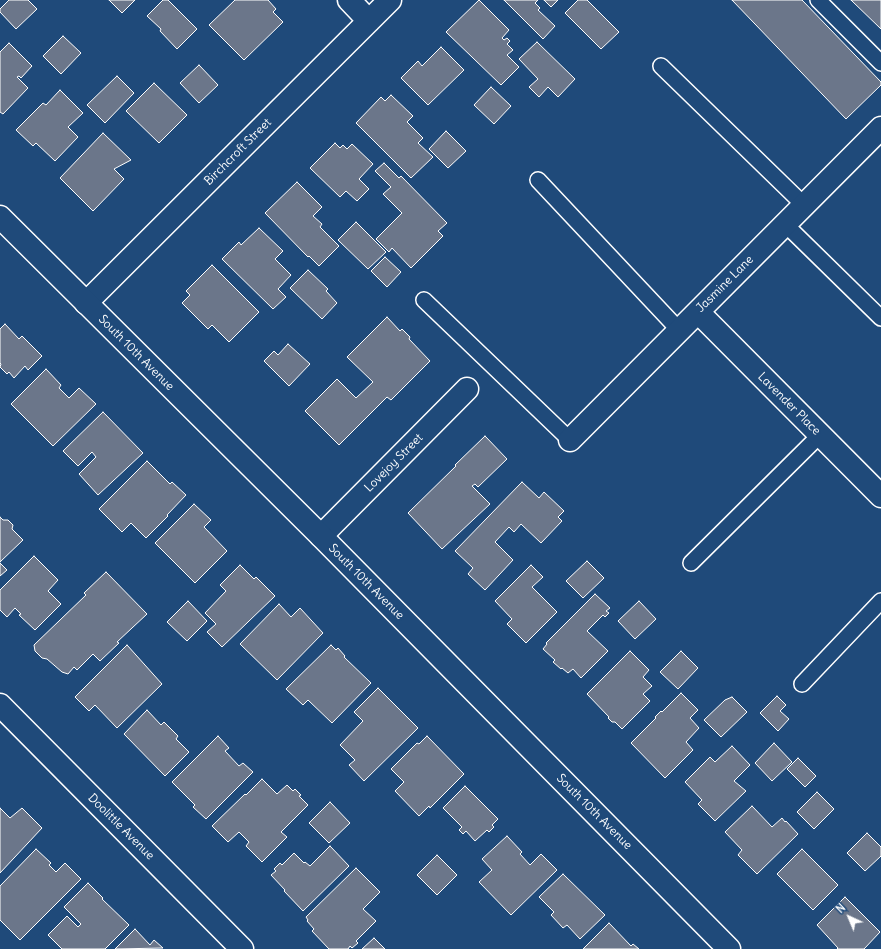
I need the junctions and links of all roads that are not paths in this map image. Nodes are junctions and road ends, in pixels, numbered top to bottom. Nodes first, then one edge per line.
1 (349, 0) edge
2 (390, 0) edge
3 (818, 0) edge
4 (369, 21) junction
5 (881, 63) edge
6 (661, 66) dead end
7 (881, 128) edge
8 (538, 180) dead end
9 (804, 205) junction
10 (0, 217) edge
11 (785, 224) junction
12 (424, 300) dead end
13 (86, 303) junction
14 (698, 312) junction
15 (881, 318) edge
16 (679, 330) junction
17 (467, 389) dead end
18 (820, 435) junction
19 (570, 440) joint
20 (881, 496) edge
21 (321, 536) junction
22 (691, 563) dead end
23 (881, 601) edge
24 (802, 684) dead end
25 (0, 705) edge
26 (242, 949) edge
27 (729, 949) edge

1 - 4 street
2 - 4 street, Birchcroft Street
3 - 5 lane
4 - 13 street, Birchcroft Street
6 - 9 lane
7 - 9 street, Jasmine Lane
8 - 16 lane
9 - 11 street, Jasmine Lane
10 - 13 street, South 10th Avenue
11 - 14 street, Jasmine Lane
11 - 15 lane
12 - 19 lane
13 - 21 street, South 10th Avenue
14 - 16 street, Jasmine Lane
14 - 18 street, Lavender Place
16 - 19 street, Jasmine Lane
17 - 21 street, Lovejoy Street
18 - 20 street, Lavender Place
18 - 22 lane
21 - 27 street, South 10th Avenue
23 - 24 lane
25 - 26 street, Doolittle Avenue

